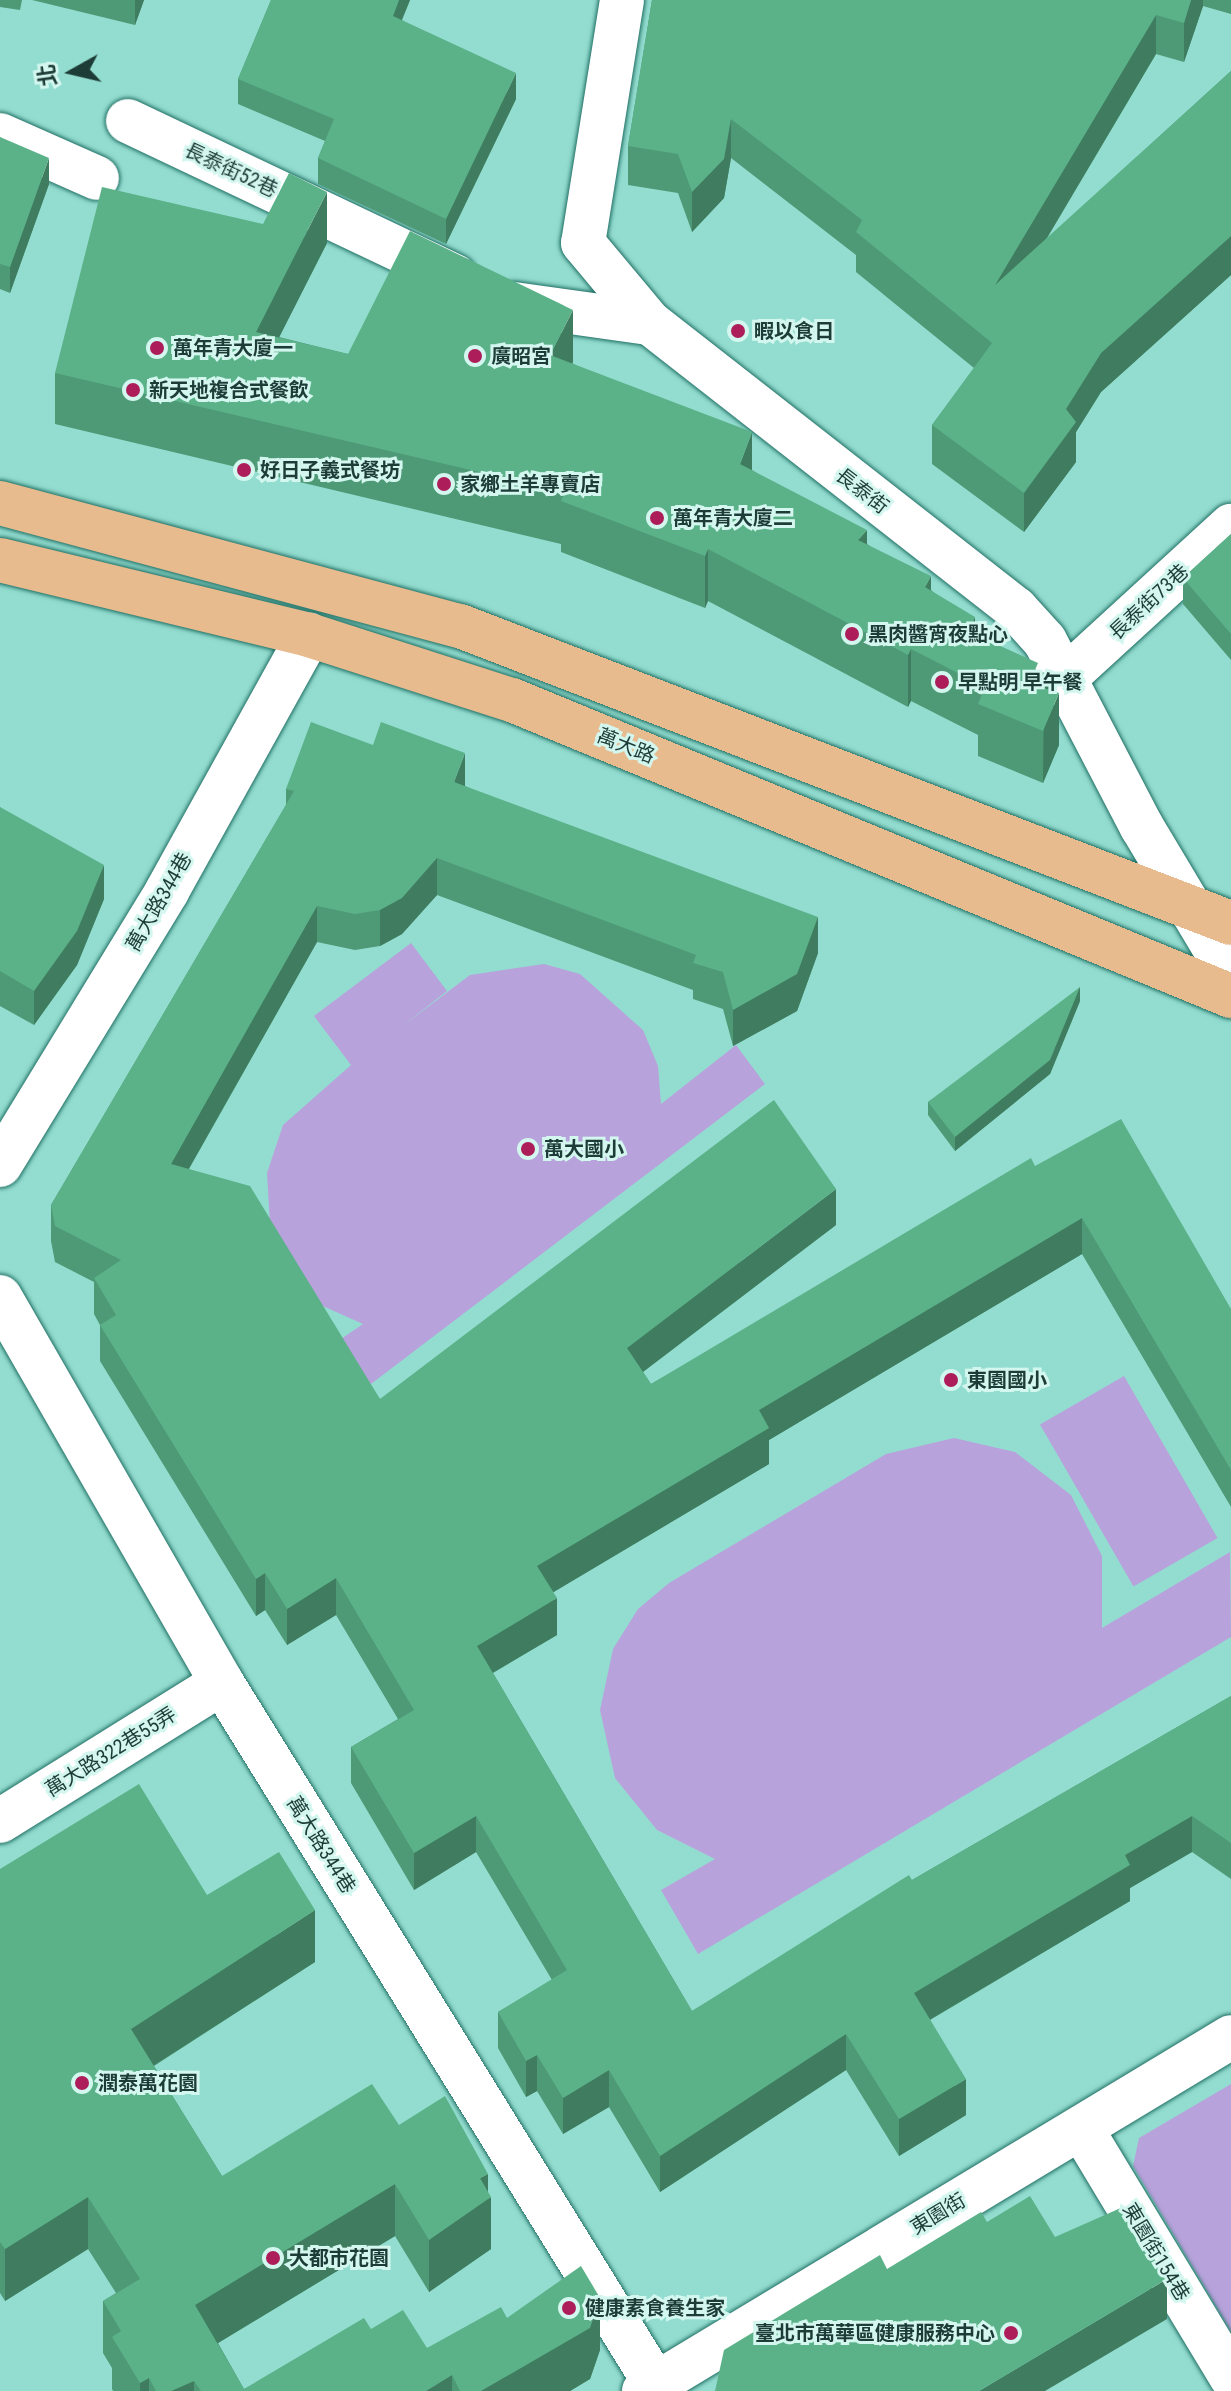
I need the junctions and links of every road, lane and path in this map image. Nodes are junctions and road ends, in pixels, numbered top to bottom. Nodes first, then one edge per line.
1 (622, 0) edge
2 (128, 121) dead end
3 (0, 135) edge
4 (97, 178) dead end
5 (650, 323) junction
6 (0, 503) edge
7 (1231, 526) edge
8 (0, 560) edge
9 (309, 635) junction
10 (1066, 677) junction
11 (1189, 907) junction
12 (1231, 923) edge
13 (1231, 976) edge
14 (1231, 996) edge
15 (0, 1165) edge
16 (0, 1297) edge
17 (222, 1683) junction
18 (0, 1821) edge
19 (1231, 2037) edge
20 (1081, 2128) junction
21 (1231, 2377) edge
22 (653, 2389) edge

1 - 5 street, 長泰街
2 - 5 street, 長泰街52巷
3 - 4 street
5 - 10 street, 長泰街
6 - 11 main road
7 - 10 street, 長泰街73巷
8 - 9 main road, 萬大路
9 - 14 main road, 萬大路
9 - 15 street, 萬大路344巷
10 - 11 street, 長泰街
11 - 12 main road
11 - 13 street, 長泰街
16 - 17 street, 萬大路344巷
17 - 18 street, 萬大路322巷55弄
17 - 22 street, 萬大路344巷
19 - 20 street, 東園街
20 - 21 street, 東園街154巷
20 - 22 street, 東園街

